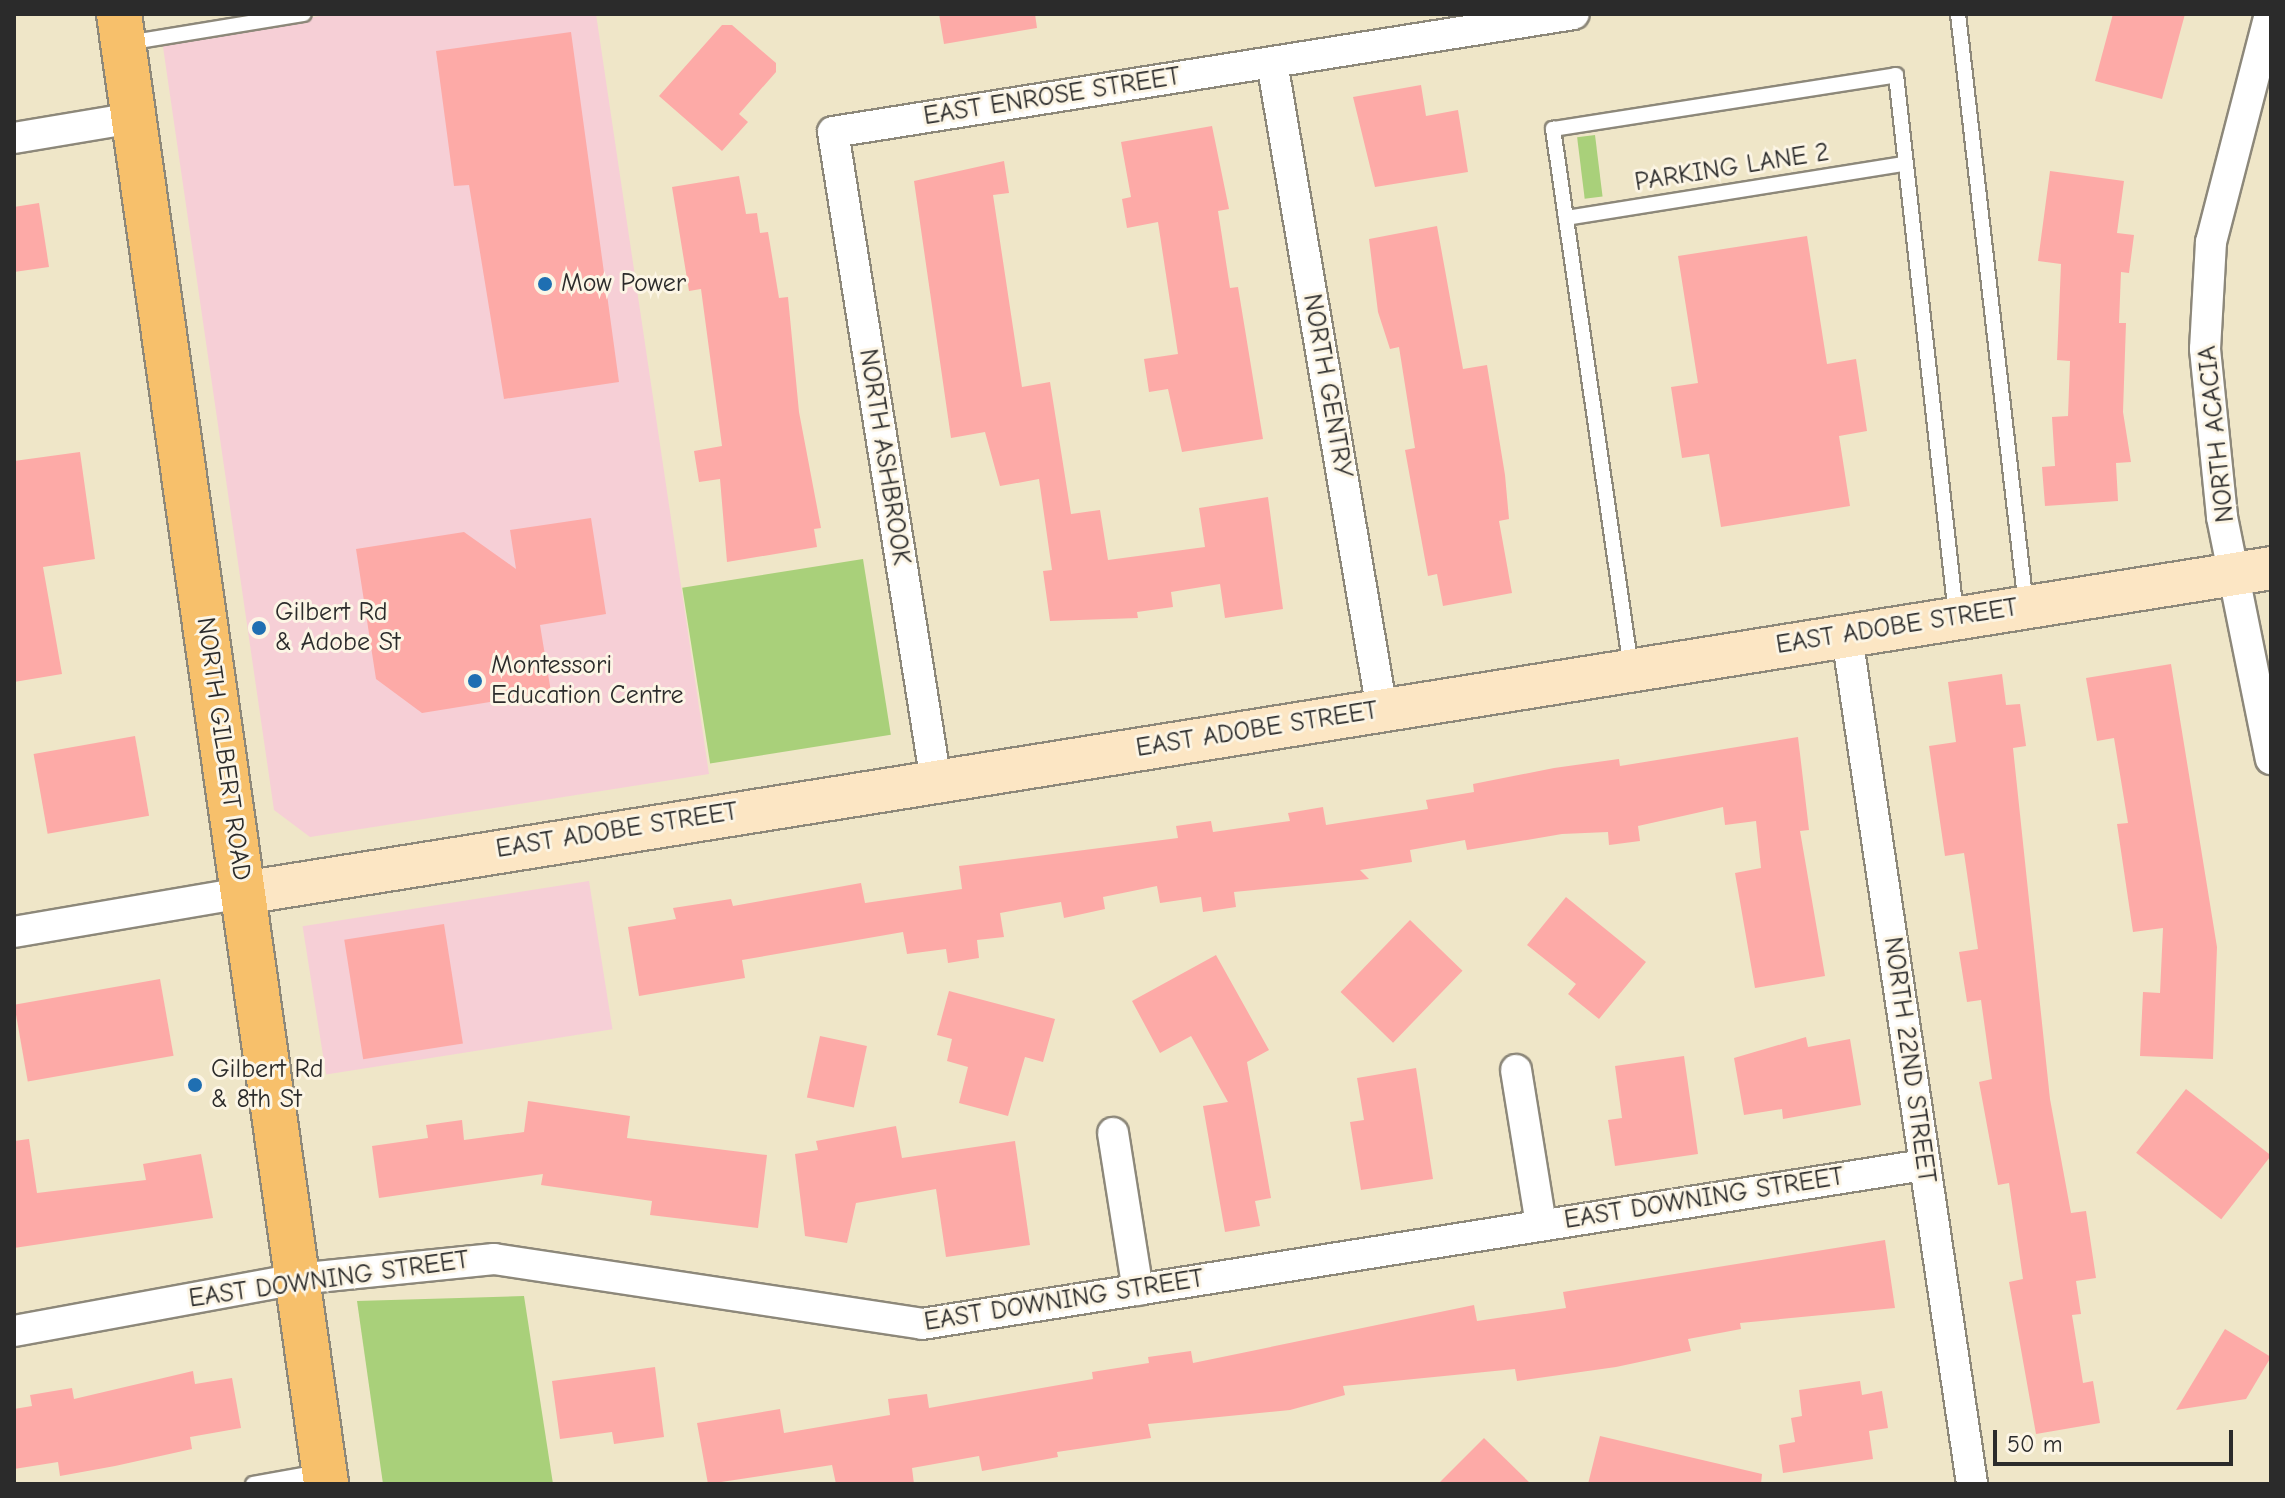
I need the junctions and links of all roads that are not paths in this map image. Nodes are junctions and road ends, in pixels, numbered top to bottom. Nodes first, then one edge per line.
1 (304, 14) edge
2 (1574, 14) edge
3 (1958, 14) edge
4 (2270, 14) edge
5 (121, 29) edge
6 (1272, 62) junction
7 (133, 118) junction
8 (833, 132) joint
9 (14, 138) edge
10 (1905, 164) junction
11 (1566, 218) junction
12 (2254, 570) edge
13 (2026, 607) junction
14 (1956, 619) junction
15 (1847, 636) junction
16 (1631, 669) junction
17 (1382, 710) junction
18 (2271, 759) edge
19 (936, 782) junction
20 (243, 893) junction
21 (14, 932) edge
22 (1516, 1070) dead end
23 (1113, 1133) dead end
24 (1924, 1165) junction
25 (1541, 1225) junction
26 (297, 1279) junction
27 (1138, 1290) junction
28 (14, 1331) edge
29 (325, 1478) edge
30 (253, 1484) edge
31 (1972, 1484) edge

1 - 5 lane
2 - 6 street, EAST ENROSE STREET
3 - 13 lane
4 - 12 street, NORTH ACACIA
5 - 7 main road, NORTH GILBERT ROAD
6 - 8 street, EAST ENROSE STREET
6 - 17 street, NORTH GENTRY
7 - 9 street
7 - 20 main road, NORTH GILBERT ROAD
8 - 19 street, NORTH ASHBROOK
10 - 11 lane, PARKING LANE 2
10 - 11 lane
10 - 14 lane
11 - 16 lane
12 - 13 street, EAST ADOBE STREET
12 - 18 street, NORTH ACACIA
13 - 14 street, EAST ADOBE STREET
14 - 15 street, EAST ADOBE STREET
15 - 16 street, EAST ADOBE STREET
15 - 24 street, NORTH 22ND STREET
16 - 17 street, EAST ADOBE STREET
17 - 19 street, EAST ADOBE STREET
19 - 20 street, EAST ADOBE STREET
20 - 21 street
20 - 26 main road, NORTH GILBERT ROAD
22 - 25 street
23 - 27 street
24 - 25 street, EAST DOWNING STREET
24 - 31 street, NORTH 22ND STREET
25 - 27 street, EAST DOWNING STREET
26 - 27 street, EAST DOWNING STREET
26 - 28 street, EAST DOWNING STREET
26 - 29 main road, NORTH GILBERT ROAD
29 - 30 lane

